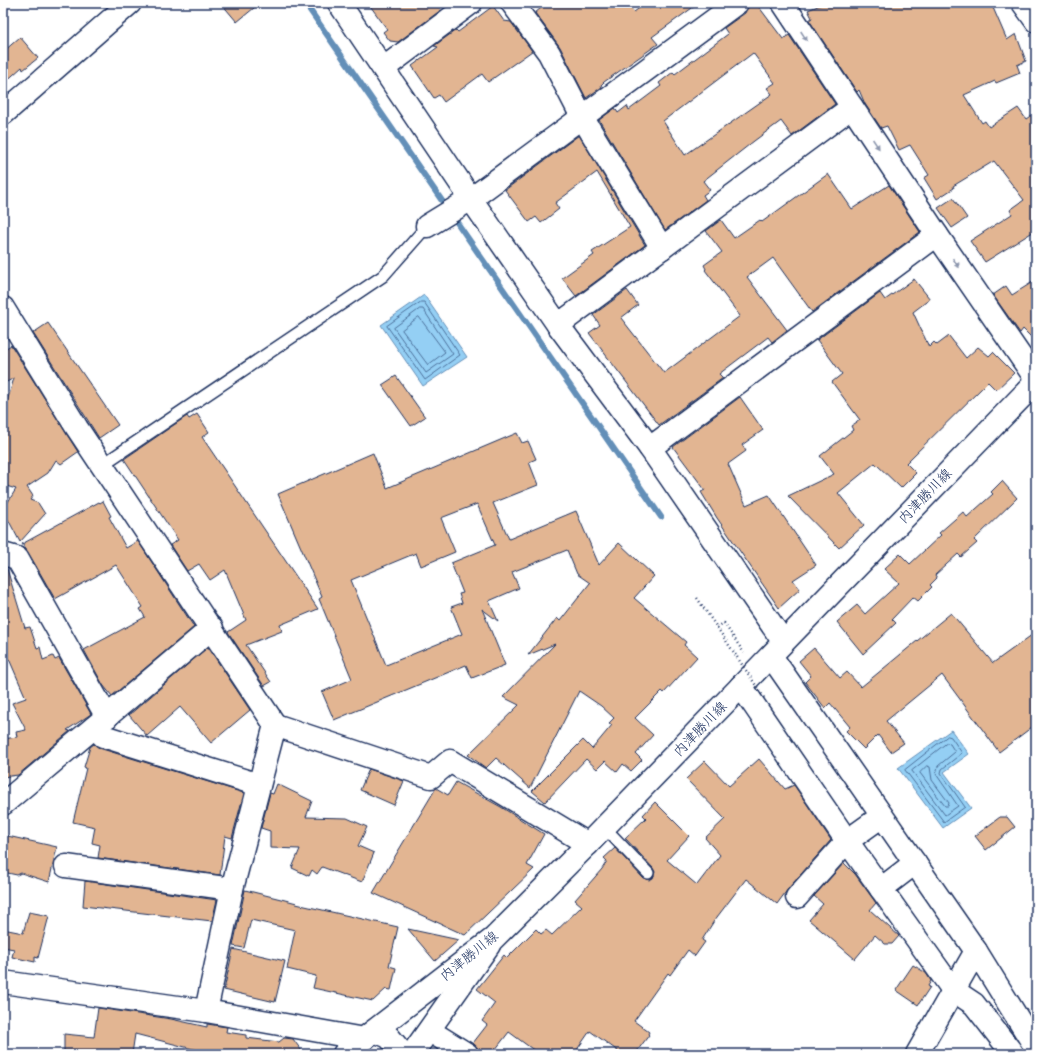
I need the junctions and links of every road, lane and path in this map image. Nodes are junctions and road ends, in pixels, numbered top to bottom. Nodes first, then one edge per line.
1 (130, 3) edge
2 (339, 3) edge
3 (472, 3) edge
4 (512, 3) edge
5 (737, 3) edge
6 (783, 3) edge
7 (1024, 3) edge
8 (1036, 21) edge
9 (384, 68) junction
10 (852, 107) junction
11 (3, 114) edge
12 (582, 118) junction
13 (471, 199) junction
14 (427, 226) joint
15 (937, 235) junction
16 (662, 248) junction
17 (3, 308) edge
18 (558, 325) junction
19 (1036, 379) edge
20 (1036, 382) edge
21 (650, 448) junction
22 (102, 465) junction
23 (3, 554) edge
24 (698, 598) dead end
25 (717, 627) junction
26 (212, 628) junction
27 (777, 649) junction
28 (744, 652) dead end
29 (742, 686) junction
30 (765, 699) dead end
31 (101, 722) junction
32 (275, 725) junction
33 (259, 785) junction
34 (3, 804) edge
35 (882, 816) junction
36 (604, 827) junction
37 (847, 841) junction
38 (588, 844) junction
39 (915, 863) junction
40 (66, 866) dead end
41 (648, 873) dead end
42 (232, 889) junction
43 (881, 889) junction
44 (797, 897) dead end
45 (493, 939) junction
46 (976, 951) junction
47 (3, 982) edge
48 (953, 990) junction
49 (206, 1011) junction
50 (430, 1031) junction
51 (369, 1035) junction
52 (1036, 1048) edge
53 (344, 1054) edge
54 (403, 1054) edge
55 (412, 1054) edge
56 (467, 1054) edge
57 (917, 1054) edge
58 (1013, 1054) edge

1 - 11 street
2 - 9 street
3 - 9 street
4 - 12 street
5 - 12 street
6 -> 10 street
7 - 8 street
9 - 13 street
10 -> 15 street
10 - 16 street
12 - 13 street
12 - 16 street
13 - 14 street
13 - 18 street
14 - 22 lane
15 -> 19 street
15 - 21 street
16 - 18 street
17 - 22 street
18 - 21 street
20 - 27 street, 内津勝川線
21 - 27 street
22 - 26 street
23 - 31 street
24 - 25 path
25 - 28 path
25 - 30 path, bridge
26 - 31 street
26 - 32 street
27 - 29 street, 内津勝川線
27 - 35 street
29 - 36 street, 内津勝川線
29 - 37 street
31 - 33 street
31 - 34 street
32 - 33 street
32 - 38 street
33 - 42 street
35 - 37 street
35 - 39 street
36 - 38 street, 内津勝川線
36 - 41 lane
37 - 43 street
37 - 44 street
38 - 45 street, 内津勝川線
39 - 43 street
39 - 46 street
40 - 42 street
42 - 49 street
43 - 48 street
45 - 50 street
45 - 51 street, 内津勝川線
46 - 48 street
46 - 52 street
47 - 49 street
48 - 57 street
48 - 58 street
49 - 51 street
50 - 55 street
50 - 56 street
51 - 53 street, 内津勝川線
51 - 54 street

